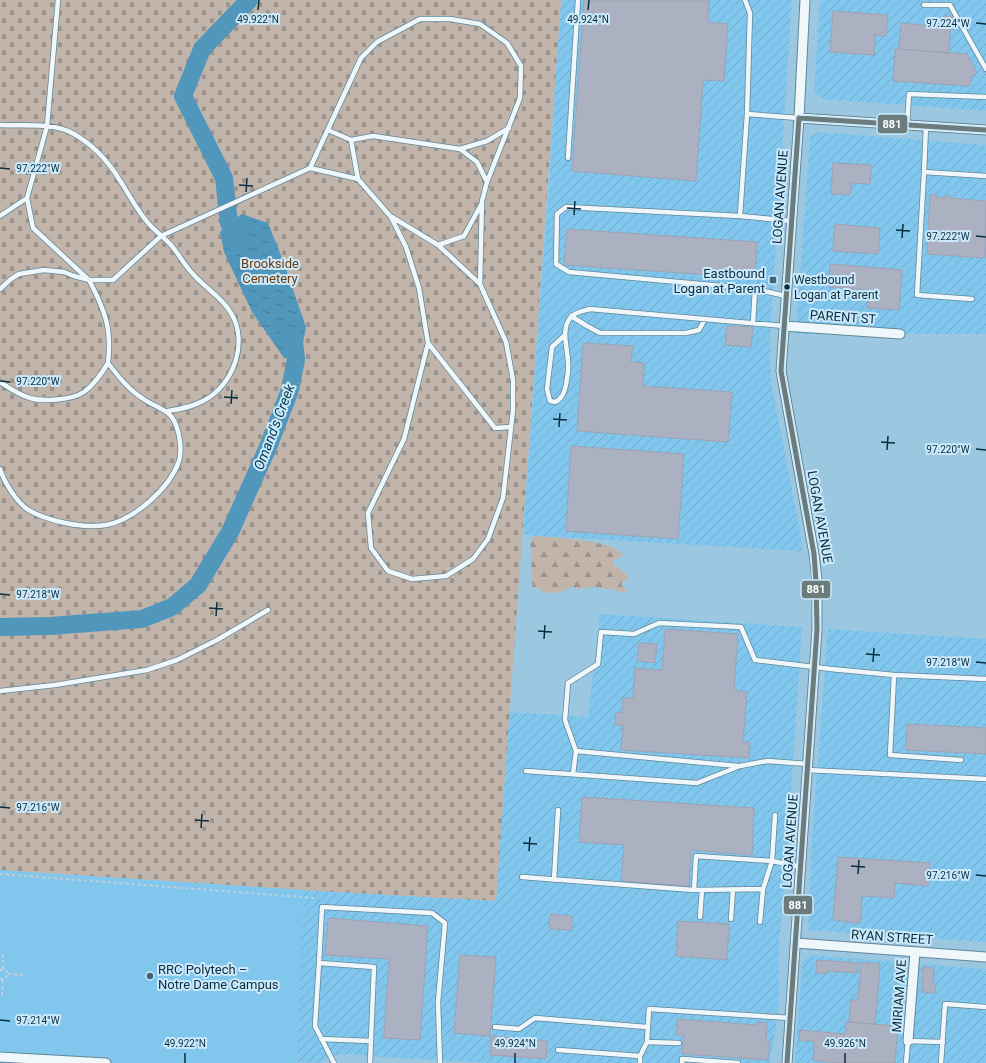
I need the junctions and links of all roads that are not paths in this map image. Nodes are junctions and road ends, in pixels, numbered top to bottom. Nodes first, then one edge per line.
1 (58, 0) edge
2 (578, 0) edge
3 (745, 0) edge
4 (805, 0) edge
5 (924, 5) dead end
6 (986, 68) edge
7 (986, 97) edge
8 (747, 114) junction
9 (799, 118) junction
10 (0, 125) edge
11 (907, 125) junction
12 (48, 126) junction
13 (926, 126) junction
14 (509, 128) junction
15 (328, 130) junction
16 (986, 130) edge
17 (351, 140) junction
18 (460, 149) junction
19 (568, 158) dead end
20 (310, 168) junction
21 (924, 172) junction
22 (986, 176) edge
23 (358, 179) junction
24 (487, 182) junction
25 (27, 198) junction
26 (482, 201) junction
27 (0, 216) edge
28 (740, 216) junction
29 (391, 217) junction
30 (792, 221) junction
31 (161, 236) junction
32 (438, 245) junction
33 (89, 280) junction
34 (480, 284) junction
35 (0, 289) edge
36 (755, 289) junction
37 (786, 296) junction
38 (972, 299) dead end
39 (571, 316) junction
40 (705, 319) junction
41 (753, 323) junction
42 (784, 326) junction
43 (900, 334) dead end
44 (565, 335) junction
45 (428, 343) junction
46 (108, 363) junction
47 (0, 382) edge
48 (168, 411) junction
49 (511, 427) junction
50 (0, 469) edge
51 (268, 610) dead end
52 (814, 666) junction
53 (894, 674) junction
54 (986, 679) edge
55 (0, 691) edge
56 (576, 751) junction
57 (961, 760) dead end
58 (740, 766) junction
59 (808, 767) junction
60 (526, 771) dead end
61 (573, 774) junction
62 (986, 780) edge
63 (558, 810) dead end
64 (775, 815) dead end
65 (772, 861) junction
66 (801, 867) junction
67 (522, 877) dead end
68 (554, 880) junction
69 (733, 889) junction
70 (763, 889) junction
71 (694, 890) junction
72 (702, 890) junction
73 (700, 917) dead end
74 (731, 919) dead end
75 (760, 922) dead end
76 (796, 943) junction
77 (915, 952) junction
78 (986, 957) edge
79 (319, 964) junction
80 (986, 1007) edge
81 (791, 1018) junction
82 (495, 1027) dead end
83 (647, 1027) junction
84 (321, 1039) junction
85 (371, 1041) junction
86 (908, 1041) junction
87 (647, 1042) junction
88 (942, 1042) junction
89 (679, 1044) dead end
90 (558, 1050) dead end
91 (640, 1056) junction
92 (0, 1057) edge
93 (106, 1063) edge
94 (334, 1063) edge
95 (370, 1063) edge
96 (440, 1063) edge
97 (640, 1063) edge
98 (682, 1063) edge
99 (738, 1063) edge
100 (787, 1063) edge
101 (906, 1063) edge
102 (941, 1063) edge

1 - 12 lane
2 - 19 lane
3 - 8 lane
4 - 9 street, LOGAN AVENUE
5 - 6 lane
7 - 11 lane
8 - 9 lane
8 - 28 lane
9 - 11 street
9 - 30 street, LOGAN AVENUE
10 - 12 lane
11 - 13 street
12 - 25 lane
12 - 31 lane
13 - 16 street
13 - 21 lane
14 - 15 lane
14 - 18 lane
14 - 24 lane
15 - 17 lane
15 - 20 lane
17 - 18 lane
17 - 23 lane
18 - 24 lane
20 - 23 lane
20 - 31 lane
21 - 22 lane
21 - 38 lane
23 - 29 lane
24 - 26 lane
25 - 27 lane
25 - 33 lane
26 - 32 lane
26 - 34 lane
28 - 30 lane
28 - 36 lane
29 - 32 lane
29 - 45 lane
30 - 37 street, LOGAN AVENUE
31 - 33 lane
31 - 48 lane
32 - 34 lane
33 - 35 lane
33 - 46 lane
34 - 49 lane
36 - 37 lane
36 - 41 lane
37 - 42 street, LOGAN AVENUE
39 - 40 lane
39 - 40 lane
39 - 44 lane
40 - 41 lane
41 - 42 lane
42 - 43 street, PARENT ST
42 - 52 street, LOGAN AVENUE
44 - 44 lane
45 - 49 lane
45 - 49 lane
46 - 47 lane
46 - 48 lane
48 - 50 lane
51 - 55 lane
52 - 53 lane
52 - 56 lane
52 - 59 street, LOGAN AVENUE
53 - 54 lane
53 - 57 lane
56 - 58 lane
56 - 61 lane
58 - 59 lane
58 - 61 lane
59 - 62 lane
59 - 66 street, LOGAN AVENUE
60 - 61 lane
63 - 68 lane
64 - 65 lane
65 - 66 lane
65 - 70 lane
65 - 71 lane
66 - 76 street, LOGAN AVENUE
67 - 68 lane
68 - 71 lane
69 - 70 lane
69 - 72 lane
69 - 74 lane
70 - 75 lane
71 - 72 lane
72 - 73 lane
76 - 77 street, RYAN STREET
76 - 81 street, LOGAN AVENUE
77 - 78 street, RYAN STREET
77 - 86 street, MIRIAM AVE
79 - 84 lane
79 - 85 lane
79 - 96 lane
80 - 88 lane
81 - 83 lane
81 - 100 street, LOGAN AVENUE
82 - 83 lane
83 - 87 lane
84 - 85 lane
84 - 94 lane
85 - 95 lane
86 - 88 lane
86 - 101 lane
87 - 89 lane
87 - 91 lane
88 - 102 lane
90 - 91 lane
91 - 97 lane
92 - 93 street
98 - 99 lane

